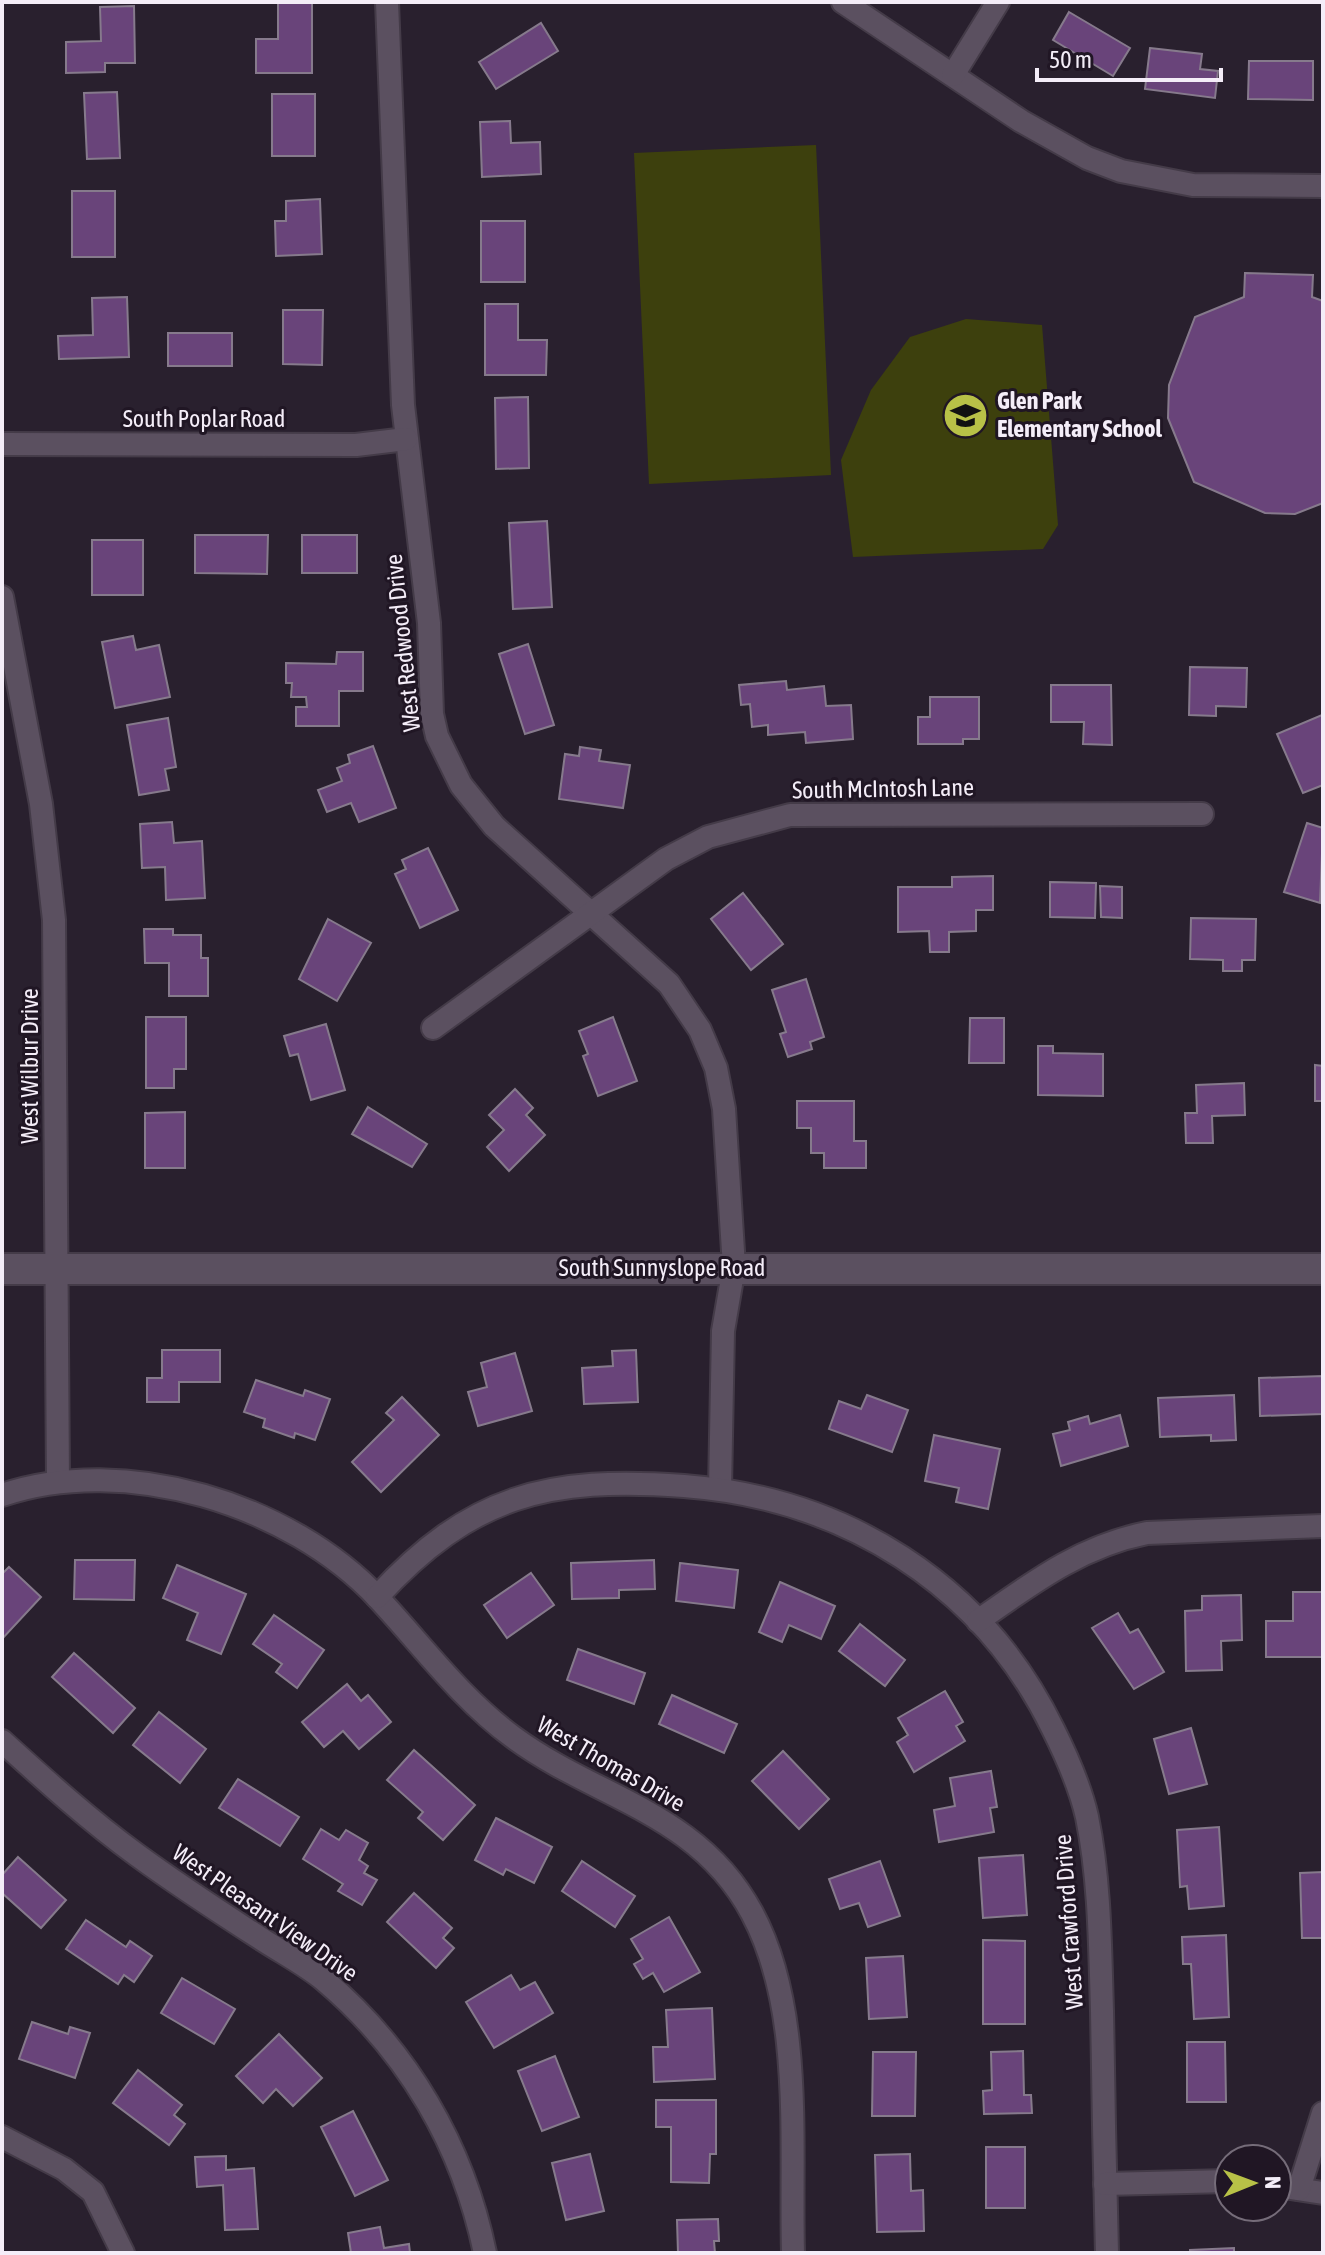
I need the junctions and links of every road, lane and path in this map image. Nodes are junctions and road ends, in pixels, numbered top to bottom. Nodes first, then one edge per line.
1 (387, 2) edge
2 (843, 2) edge
3 (998, 2) edge
4 (953, 75) junction
5 (1323, 186) edge
6 (406, 439) junction
7 (2, 444) edge
8 (2, 597) edge
9 (1202, 814) dead end
10 (590, 913) junction
11 (433, 1028) dead end
12 (734, 1267) junction
13 (2, 1269) edge
14 (56, 1269) junction
15 (1323, 1269) edge
16 (58, 1482) junction
17 (720, 1489) junction
18 (2, 1495) edge
19 (1323, 1526) edge
20 (377, 1597) junction
21 (978, 1621) junction
22 (2, 1741) edge
23 (1323, 2113) edge
24 (2, 2137) edge
25 (1293, 2177) edge
26 (1213, 2181) edge
27 (1105, 2184) junction
28 (1293, 2189) edge
29 (1323, 2193) edge
30 (123, 2253) edge
31 (485, 2253) edge
32 (793, 2253) edge
33 (1107, 2253) edge

1 - 6 street, West Redwood Drive
2 - 4 street
3 - 4 street
4 - 5 street
6 - 7 street, South Poplar Road
6 - 10 street, West Redwood Drive
8 - 14 street, West Wilbur Drive
9 - 10 street, South McIntosh Lane
10 - 11 street, South McIntosh Lane
10 - 12 street, West Redwood Drive
12 - 14 street, South Sunnyslope Road
12 - 15 street, South Sunnyslope Road
12 - 17 street, West Redwood Drive
13 - 14 street, South Sunnyslope Road
14 - 16 street, West Wilbur Drive
16 - 18 street
16 - 20 street, West Thomas Drive
17 - 20 street, West Crawford Drive
17 - 21 street, West Crawford Drive
19 - 21 street
20 - 32 street, West Thomas Drive
21 - 27 street, West Crawford Drive
22 - 31 street, West Pleasant View Drive
23 - 25 street
24 - 30 street
26 - 27 street
27 - 33 street, West Crawford Drive
28 - 29 street

